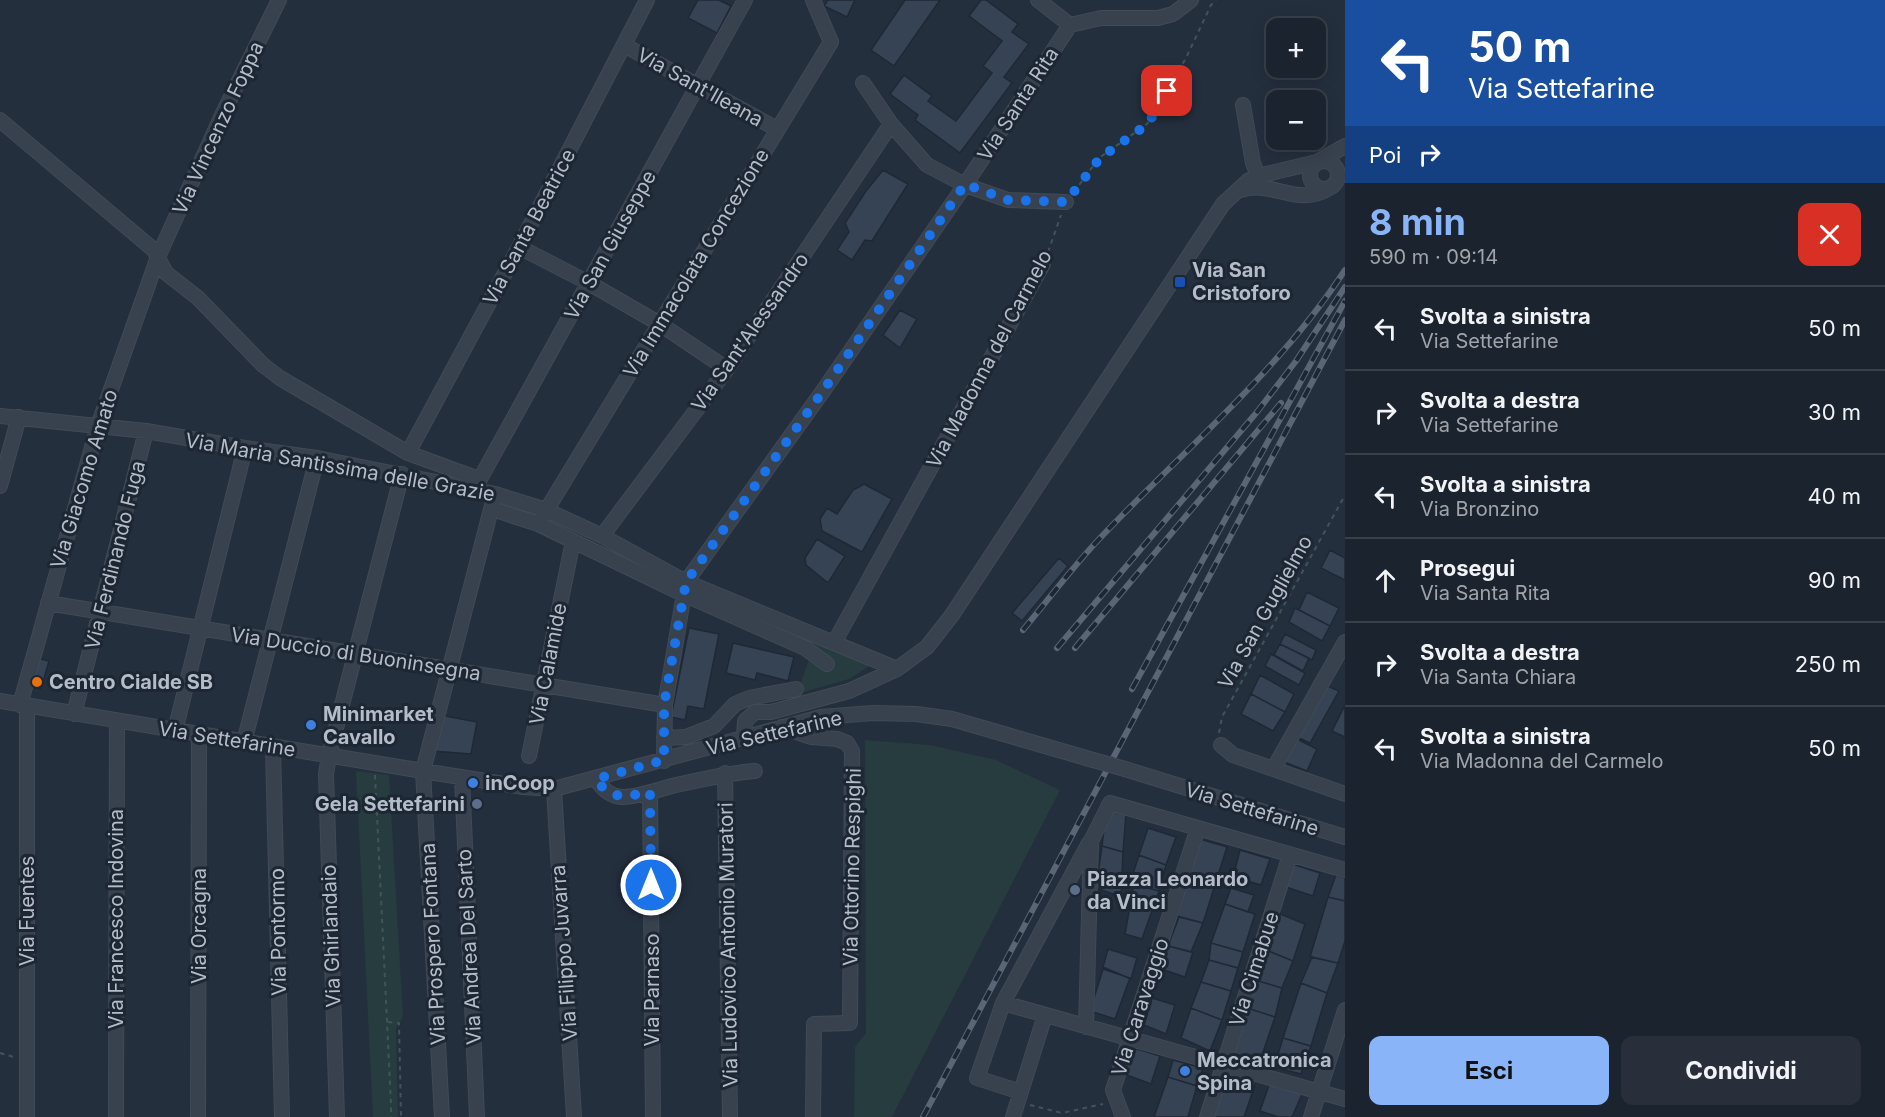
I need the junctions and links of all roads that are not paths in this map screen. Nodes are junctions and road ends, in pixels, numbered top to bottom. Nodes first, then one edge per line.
1 (279, 0) edge
2 (647, 0) edge
3 (745, 0) edge
4 (813, 0) edge
5 (1038, 0) edge
6 (1191, 0) edge
7 (1070, 25) junction
8 (624, 45) junction
9 (863, 83) dead end
10 (698, 86) junction
11 (1243, 105) dead end
12 (0, 120) edge
13 (891, 124) junction
14 (777, 129) junction
15 (1345, 146) edge
16 (1317, 162) junction
17 (1345, 174) edge
18 (1258, 176) junction
19 (965, 184) junction
20 (1333, 186) junction
21 (1230, 196) junction
22 (1066, 202) road end
23 (519, 247) junction
24 (158, 257) junction
25 (1043, 264) road end
26 (589, 283) junction
27 (660, 324) junction
28 (727, 369) junction
29 (0, 416) edge
30 (19, 417) junction
31 (98, 426) junction
32 (146, 432) junction
33 (245, 448) junction
34 (408, 453) junction
35 (316, 458) junction
36 (402, 474) junction
37 (476, 485) junction
38 (0, 486) edge
39 (495, 494) junction
40 (492, 509) junction
41 (546, 510) junction
42 (538, 524) junction
43 (602, 536) junction
44 (573, 542) junction
45 (685, 588) junction
46 (48, 603) junction
47 (101, 612) junction
48 (201, 628) junction
49 (270, 640) junction
50 (1345, 642) edge
51 (834, 643) junction
52 (356, 654) junction
53 (827, 664) dead end
54 (1331, 667) junction
55 (449, 669) junction
56 (897, 669) junction
57 (1345, 673) edge
58 (544, 685) junction
59 (796, 689) dead end
60 (0, 702) edge
61 (24, 705) junction
62 (664, 705) junction
63 (74, 714) junction
64 (117, 721) junction
65 (782, 727) junction
66 (175, 731) junction
67 (199, 735) junction
68 (664, 738) junction
69 (744, 738) junction
70 (244, 742) junction
71 (1221, 745) road end
72 (273, 747) junction
73 (329, 755) junction
74 (530, 756) dead end
75 (664, 760) junction
76 (1274, 768) junction
77 (423, 771) junction
78 (755, 771) dead end
79 (725, 773) junction
80 (462, 777) junction
81 (596, 779) junction
82 (554, 789) junction
83 (650, 792) junction
84 (1345, 794) edge
85 (1198, 828) junction
86 (1345, 837) edge
87 (1090, 841) junction
88 (1290, 855) junction
89 (1345, 870) edge
90 (1003, 1003) junction
91 (1345, 1010) edge
92 (1045, 1015) junction
93 (1086, 1027) junction
94 (1341, 1035) edge
95 (1131, 1038) junction
96 (1224, 1065) junction
97 (1319, 1092) junction
98 (1020, 1097) junction
99 (1345, 1099) edge
100 (27, 1117) edge
101 (116, 1117) edge
102 (198, 1117) edge
103 (282, 1117) edge
104 (337, 1117) edge
105 (442, 1117) edge
106 (477, 1117) edge
107 (574, 1117) edge
108 (653, 1117) edge
109 (730, 1117) edge
110 (813, 1117) edge
111 (1013, 1117) edge
112 (1123, 1117) edge
113 (1207, 1117) edge
114 (1311, 1117) edge

1 - 24 street, Via Vincenzo Foppa
2 - 8 street, Via Santa Beatrice
3 - 10 street, Via San Giuseppe
4 - 14 street, Via Immacolata Concezione
5 - 7 street
6 - 7 street
7 - 19 street, Via Santa Rita
8 - 10 street, Via Sant'Ileana
8 - 23 street, Via Santa Beatrice
9 - 13 street
10 - 14 street, Via Sant'Ileana
10 - 26 street, Via San Giuseppe
11 - 18 street
12 - 24 street, Via Maria Santissima delle Grazie
13 - 19 street
13 - 28 street, Via Sant'Alessandro
14 - 27 street, Via Immacolata Concezione
15 - 16 street
16 - 18 street
16 - 20 street
16 - 20 street
17 - 20 street
18 - 21 street
19 - 22 street
19 - 45 street, Via Santa Rita
20 - 21 street
21 - 56 street
23 - 26 street
23 - 34 street, Via Santa Beatrice
24 - 31 street, Via Giacomo Amato
24 - 34 street, Via Maria Santissima delle Grazie
25 - 51 street, Via Madonna del Carmelo
26 - 27 street
26 - 37 street, Via San Giuseppe
27 - 28 street
27 - 41 street, Via Immacolata Concezione
28 - 43 street, Via Sant'Alessandro
29 - 30 street, Via Maria Santissima delle Grazie
30 - 31 street, Via Maria Santissima delle Grazie
30 - 38 street
31 - 32 street, Via Maria Santissima delle Grazie
31 - 46 street, Via Giacomo Amato
32 - 33 street, Via Maria Santissima delle Grazie
32 - 47 street, Via Ferdinando Fuga
33 - 35 street, Via Maria Santissima delle Grazie
33 - 48 street
34 - 37 street, Via Maria Santissima delle Grazie
35 - 36 street, Via Maria Santissima delle Grazie
35 - 49 street
36 - 37 street, Via Maria Santissima delle Grazie
36 - 52 street, Via Ghirlandaio
37 - 39 street, Via Maria Santissima delle Grazie
39 - 40 street, Via Prospero Fontana
39 - 41 street, Via Maria Santissima delle Grazie
40 - 42 street, Via Maria Santissima delle Grazie
40 - 55 street, Via Prospero Fontana
41 - 42 street, Via Immacolata Concezione
41 - 43 street, Via Maria Santissima delle Grazie
42 - 44 street, Via Maria Santissima delle Grazie
43 - 45 street, Via Maria Santissima delle Grazie
44 - 45 street, Via Maria Santissima delle Grazie
44 - 58 street, Via Calamide
45 - 51 street, Via Maria Santissima delle Grazie
45 - 53 street
45 - 62 street
46 - 47 street, Via Duccio di Buoninsegna
46 - 61 street, Via Giacomo Amato
47 - 48 street, Via Duccio di Buoninsegna
47 - 63 street, Via Ferdinando Fuga
48 - 49 street, Via Duccio di Buoninsegna
48 - 66 street
49 - 52 street, Via Duccio di Buoninsegna
49 - 70 street
50 - 54 street
51 - 56 street, Via Maria Santissima delle Grazie
52 - 55 street, Via Duccio di Buoninsegna
52 - 73 street, Via Ghirlandaio
54 - 57 street
54 - 76 street
55 - 58 street, Via Duccio di Buoninsegna
55 - 77 street, Via Prospero Fontana
56 - 69 street
58 - 62 street, Via Duccio di Buoninsegna
58 - 74 street, Via Calamide
59 - 68 street
60 - 61 street, Via Settefarine
61 - 63 street, Via Settefarine
61 - 100 street, Via Fuentes
62 - 68 street
63 - 64 street, Via Settefarine
64 - 66 street, Via Settefarine
64 - 101 street, Via Francesco Indovina
65 - 69 street, Via Settefarine
65 - 86 street, Via Settefarine, bridge
65 - 110 street, Via Ottorino Respighi
66 - 67 street, Via Settefarine
67 - 70 street, Via Settefarine
67 - 102 street, Via Orcagna
68 - 75 street
69 - 75 street, Via Settefarine
70 - 72 street, Via Settefarine
71 - 76 street
72 - 73 street, Via Settefarine
72 - 103 street, Via Pontormo
73 - 77 street, Via Settefarine
73 - 104 street, Via Ghirlandaio
75 - 81 street, Via Settefarine
76 - 84 street
77 - 80 street, Via Settefarine
77 - 105 street, Via Prospero Fontana
78 - 79 street, Via Settefarine
79 - 83 street, Via Settefarine
79 - 109 street, Via Ludovico Antonio Muratori
80 - 82 street, Via Settefarine
80 - 106 street, Via Andrea Del Sarto
81 - 82 street, Via Settefarine
81 - 83 street, Via Settefarine
82 - 107 street, Via Filippo Juvarra
83 - 108 street, Via Parnaso
85 - 87 street
85 - 88 street
85 - 95 street, Via Caravaggio
87 - 90 street
87 - 93 street
88 - 89 street
88 - 96 street, Via Cimabue
90 - 92 street
90 - 98 street
91 - 94 street
92 - 93 street
92 - 98 street
93 - 95 street
94 - 97 street
95 - 96 street
95 - 112 street, Via Caravaggio
96 - 97 street
96 - 113 street, Via Cimabue
97 - 99 street
97 - 114 street
98 - 111 street

